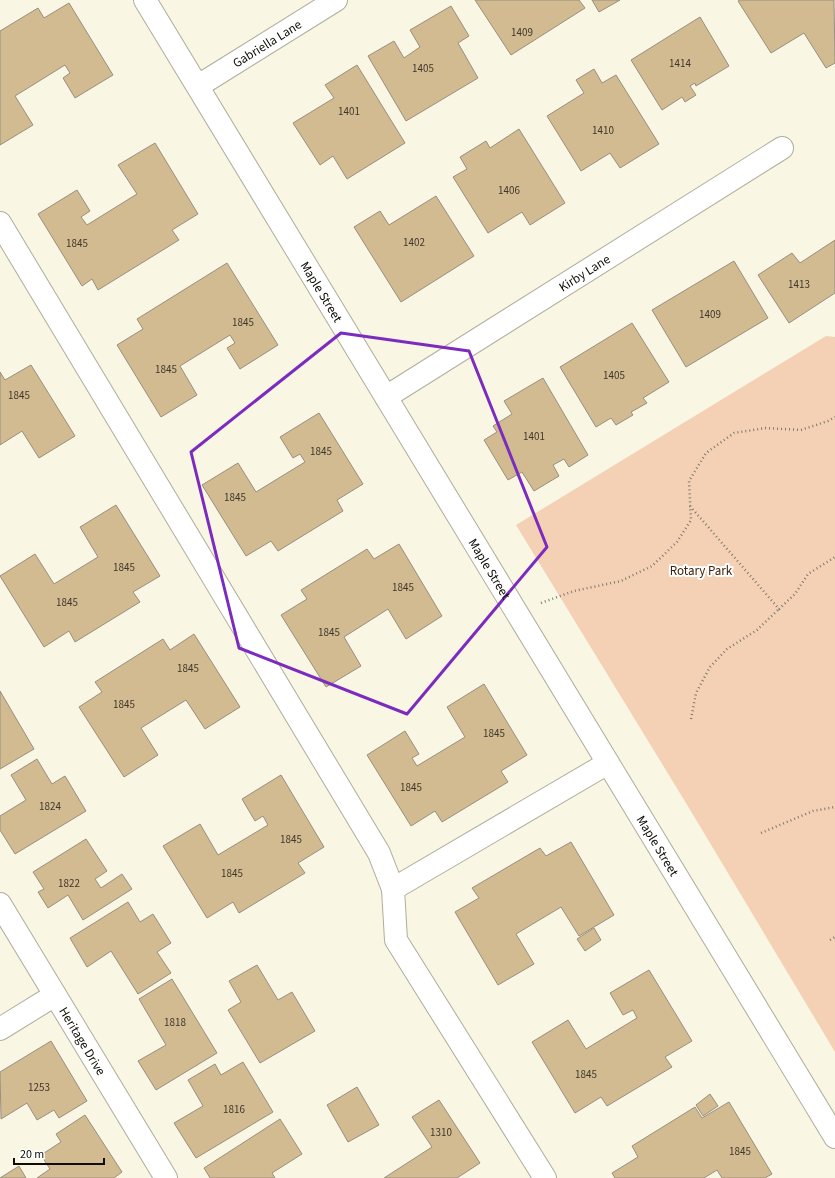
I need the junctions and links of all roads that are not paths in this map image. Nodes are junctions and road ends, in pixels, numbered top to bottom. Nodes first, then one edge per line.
1 (145, 0) edge
2 (336, 0) edge
3 (198, 86) junction
4 (782, 148) dead end
5 (0, 223) edge
6 (386, 396) junction
7 (608, 763) junction
8 (393, 889) junction
9 (0, 904) edge
10 (55, 994) junction
11 (0, 1029) edge
12 (828, 1108) edge
13 (835, 1137) edge
14 (166, 1178) edge
15 (545, 1178) edge

1 - 3 street, Maple Street
2 - 3 street, Gabriella Lane
3 - 6 street, Maple Street
4 - 6 street, Kirby Lane
5 - 8 street
6 - 7 street, Maple Street
7 - 8 street
7 - 12 street, Maple Street
8 - 15 street
9 - 10 street, Heritage Drive
10 - 11 street
10 - 14 street, Heritage Drive
12 - 13 street, Maple Street

